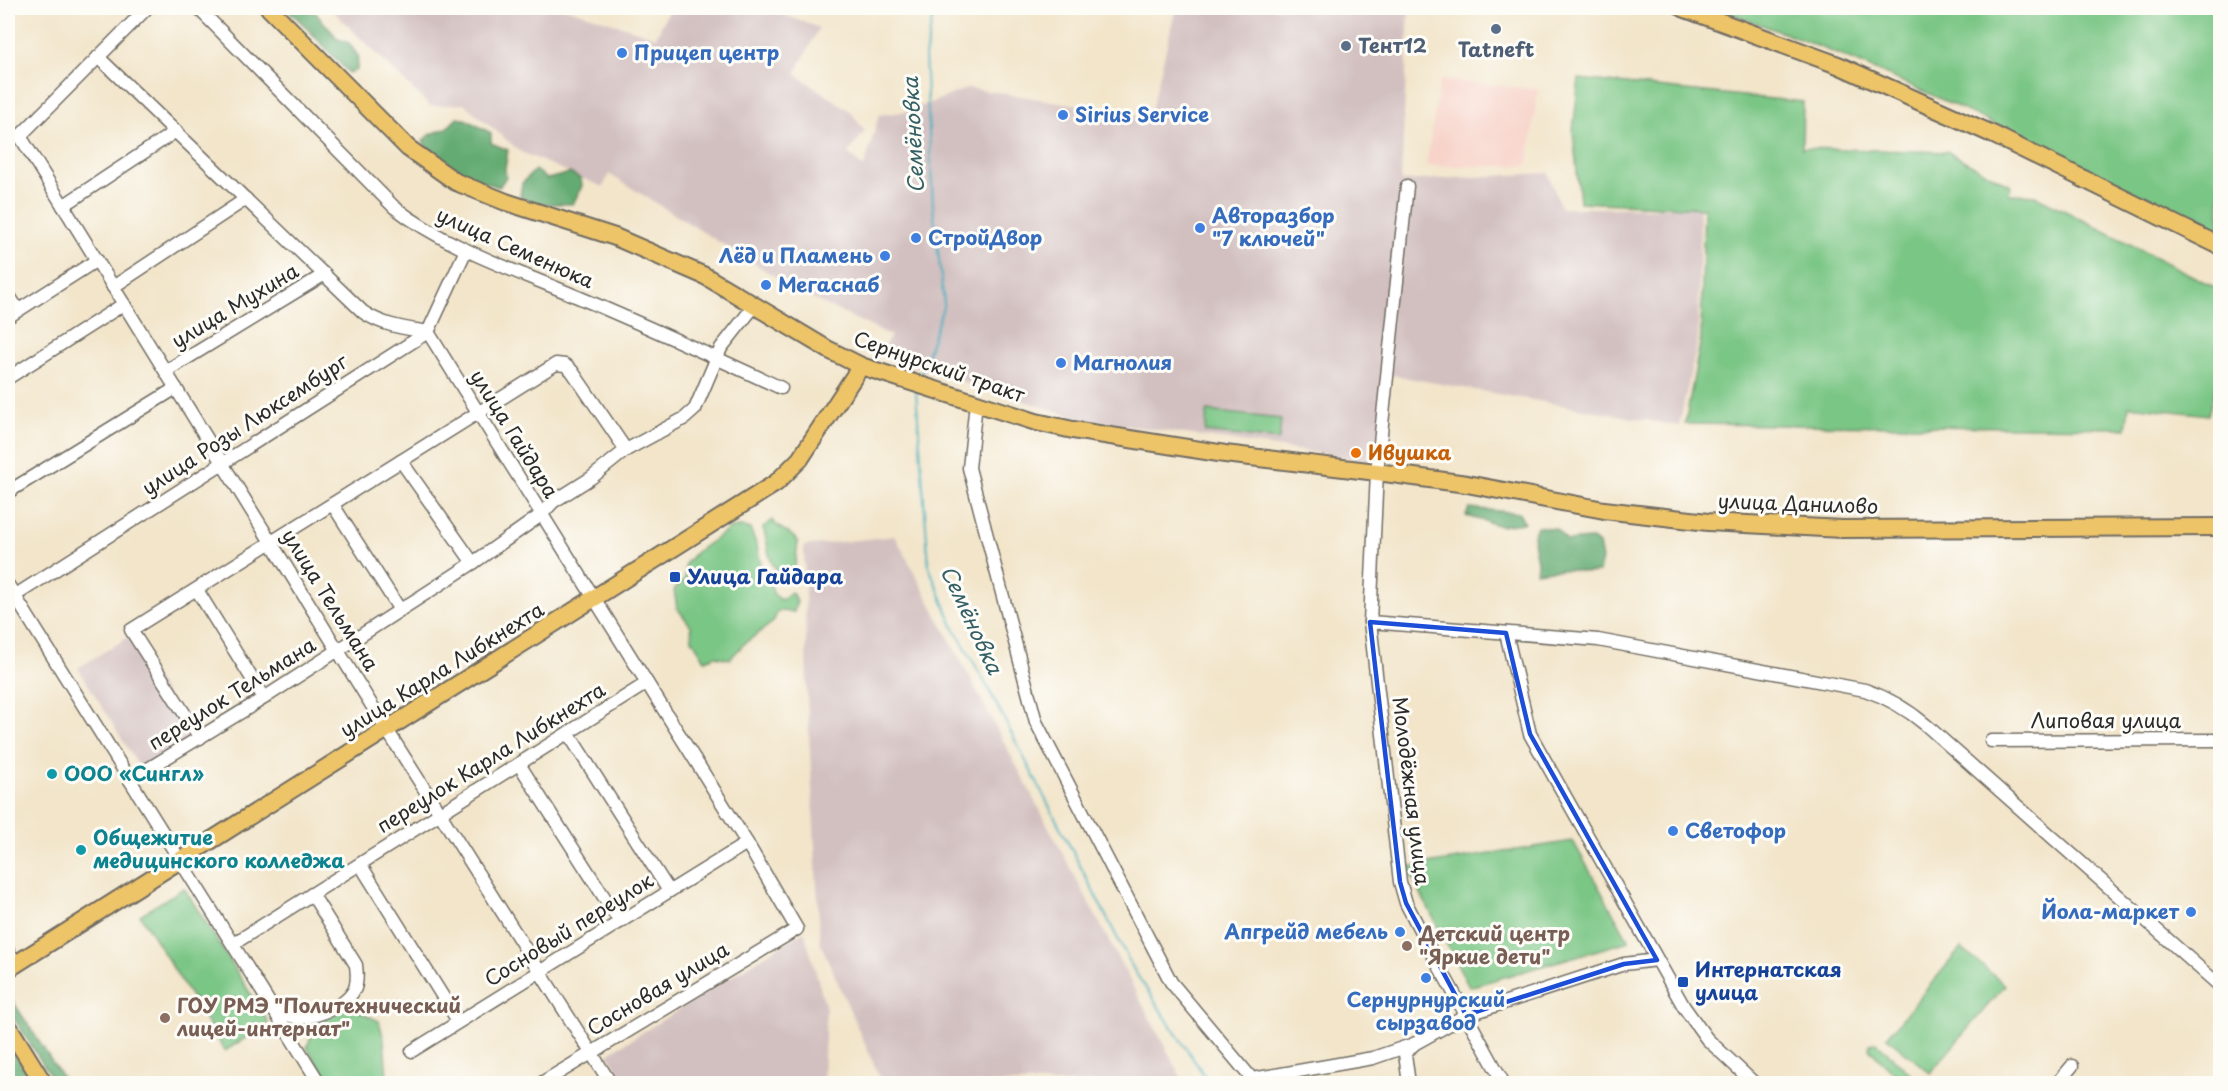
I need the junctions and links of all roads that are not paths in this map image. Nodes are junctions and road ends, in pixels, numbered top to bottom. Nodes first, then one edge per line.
1 (147, 8) edge
2 (198, 8) edge
3 (269, 8) edge
4 (1683, 8) edge
5 (98, 57) junction
6 (176, 131) junction
7 (14, 135) edge
8 (1407, 186) dead end
9 (246, 199) junction
10 (63, 206) junction
11 (2220, 246) edge
12 (466, 250) junction
13 (97, 260) junction
14 (325, 274) junction
15 (113, 287) junction
16 (8, 294) edge
17 (124, 304) junction
18 (755, 305) junction
19 (13, 314) edge
20 (428, 332) junction
21 (717, 358) junction
22 (861, 366) junction
23 (166, 371) junction
24 (8, 378) edge
25 (176, 388) junction
26 (781, 388) dead end
27 (976, 403) junction
28 (478, 412) junction
29 (626, 450) junction
30 (401, 462) junction
31 (222, 463) junction
32 (1377, 472) junction
33 (8, 492) edge
34 (333, 505) junction
35 (541, 515) junction
36 (2220, 527) edge
37 (272, 543) junction
38 (473, 563) junction
39 (197, 590) junction
40 (10, 594) edge
41 (594, 598) junction
42 (400, 610) junction
43 (1370, 622) junction
44 (1506, 633) junction
45 (338, 651) junction
46 (647, 683) junction
47 (264, 698) junction
48 (387, 729) junction
49 (568, 733) junction
50 (200, 738) junction
51 (2220, 740) edge
52 (1991, 741) dead end
53 (519, 764) junction
54 (130, 780) junction
55 (440, 813) junction
56 (747, 843) junction
57 (180, 860) junction
58 (360, 864) junction
59 (669, 891) junction
60 (312, 894) junction
61 (620, 922) junction
62 (797, 929) joint
63 (233, 944) junction
64 (1657, 960) junction
65 (10, 962) edge
66 (540, 971) junction
67 (2220, 986) edge
68 (273, 1008) junction
69 (1466, 1015) junction
70 (458, 1022) junction
71 (8, 1026) edge
72 (1414, 1044) junction
73 (412, 1051) dead end
74 (590, 1052) junction
75 (2072, 1066) dead end
76 (44, 1083) edge
77 (320, 1083) edge
78 (540, 1083) edge
79 (611, 1083) edge
80 (1409, 1083) edge
81 (1504, 1083) edge
82 (1755, 1083) edge
83 (2057, 1083) edge

1 - 5 street
2 - 12 street, улица Семенюка
3 - 18 main road, Сернурский тракт
4 - 11 main road
5 - 6 street
5 - 7 street
6 - 9 street
6 - 10 street
7 - 10 street, улица Тельмана
8 - 32 street, Молодёжная улица
9 - 14 street
9 - 15 street
10 - 13 street, улица Тельмана
12 - 20 street
12 - 21 street, улица Семенюка
13 - 15 street, улица Тельмана
13 - 19 street
14 - 20 street
14 - 23 street, улица Мухина
15 - 17 street, улица Тельмана
16 - 19 street
17 - 23 street, улица Тельмана
17 - 24 street
18 - 21 street, переулок Тельмана
18 - 22 main road, Сернурский тракт
20 - 28 street, улица Гайдара
20 - 31 street, улица Розы Люксембург
21 - 26 street, улица Семенюка
21 - 29 street, переулок Тельмана
22 - 27 main road, Сернурский тракт
22 - 41 main road, улица Карла Либкнехта
23 - 25 street, улица Тельмана
25 - 31 street, улица Тельмана
25 - 33 street
27 - 32 main road, Сернурский тракт
27 - 72 street
28 - 29 street
28 - 30 street
28 - 35 street, улица Гайдара
29 - 35 street, переулок Тельмана
30 - 34 street
30 - 38 street
31 - 37 street, улица Тельмана
31 - 40 street, улица Розы Люксембург
32 - 36 main road, улица Данилово
32 - 43 street, Молодёжная улица
34 - 37 street
34 - 42 street
35 - 38 street, переулок Тельмана
35 - 41 street, улица Гайдара
37 - 39 street
37 - 45 street, улица Тельмана
38 - 42 street, переулок Тельмана
39 - 47 street
39 - 50 street
40 - 54 street
41 - 46 street, улица Гайдара
41 - 48 main road, улица Карла Либкнехта
42 - 45 street, переулок Тельмана
43 - 44 street
43 - 69 street, Молодёжная улица
44 - 64 street
44 - 67 street
45 - 47 street, переулок Тельмана
45 - 48 street, улица Тельмана
46 - 49 street, переулок Карла Либкнехта
46 - 56 street, улица Гайдара
47 - 50 street, переулок Тельмана
48 - 55 street, улица Тельмана
48 - 57 main road, улица Карла Либкнехта
49 - 53 street, переулок Карла Либкнехта
49 - 59 street
50 - 54 street, переулок Тельмана
51 - 52 street, Липовая улица
53 - 55 street, переулок Карла Либкнехта
53 - 61 street
54 - 57 street
55 - 58 street, переулок Карла Либкнехта
55 - 66 street, улица Тельмана
56 - 59 street, Сосновый переулок
56 - 62 street, улица Гайдара
57 - 63 street
57 - 65 main road, улица Карла Либкнехта
58 - 60 street, переулок Карла Либкнехта
58 - 70 street
59 - 61 street, Сосновый переулок
60 - 63 street, переулок Карла Либкнехта
60 - 68 street
61 - 66 street, Сосновый переулок
62 - 74 street, Сосновая улица
63 - 68 street
64 - 69 street
64 - 82 street
66 - 70 street, Сосновый переулок
66 - 74 street, улица Тельмана
68 - 77 street
69 - 72 street
69 - 81 street, Молодёжная улица
70 - 73 street, Сосновый переулок
71 - 76 main road
72 - 80 street
74 - 78 street, Сосновая улица
74 - 79 street, улица Тельмана
75 - 83 street

